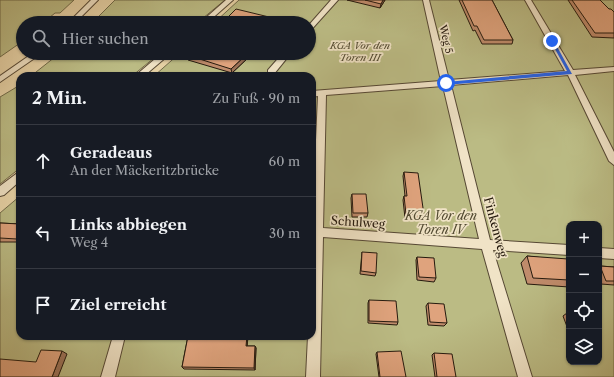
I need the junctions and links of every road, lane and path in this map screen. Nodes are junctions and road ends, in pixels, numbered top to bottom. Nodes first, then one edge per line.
1 (95, 0) edge
2 (230, 0) edge
3 (335, 0) edge
4 (426, 0) edge
5 (528, 0) edge
6 (78, 16) edge
7 (211, 16) edge
8 (316, 21) edge
9 (28, 60) edge
10 (158, 60) edge
11 (281, 60) edge
12 (614, 69) edge
13 (144, 72) edge
14 (271, 72) dead end
15 (570, 72) junction
16 (0, 80) edge
17 (446, 83) junction
18 (317, 93) edge
19 (614, 161) edge
20 (316, 162) edge
21 (16, 178) edge
22 (0, 192) edge
23 (316, 232) edge
24 (486, 244) junction
25 (566, 250) edge
26 (602, 253) edge
27 (614, 254) edge
28 (118, 340) edge
29 (314, 340) edge
30 (108, 377) edge
31 (313, 377) edge
32 (525, 377) edge

1 - 6 lane
2 - 7 lane
3 - 8 lane
4 - 17 lane, Weg 5
5 - 15 lane
9 - 16 lane
10 - 13 lane
11 - 14 lane
12 - 15 lane
15 - 17 lane
15 - 19 lane
17 - 18 lane
17 - 24 lane, Finkenweg
18 - 20 lane
21 - 22 lane
23 - 24 lane, Schulweg
24 - 25 lane, Schulweg
24 - 32 lane, Finkenweg
26 - 27 lane
28 - 30 lane
29 - 31 lane

